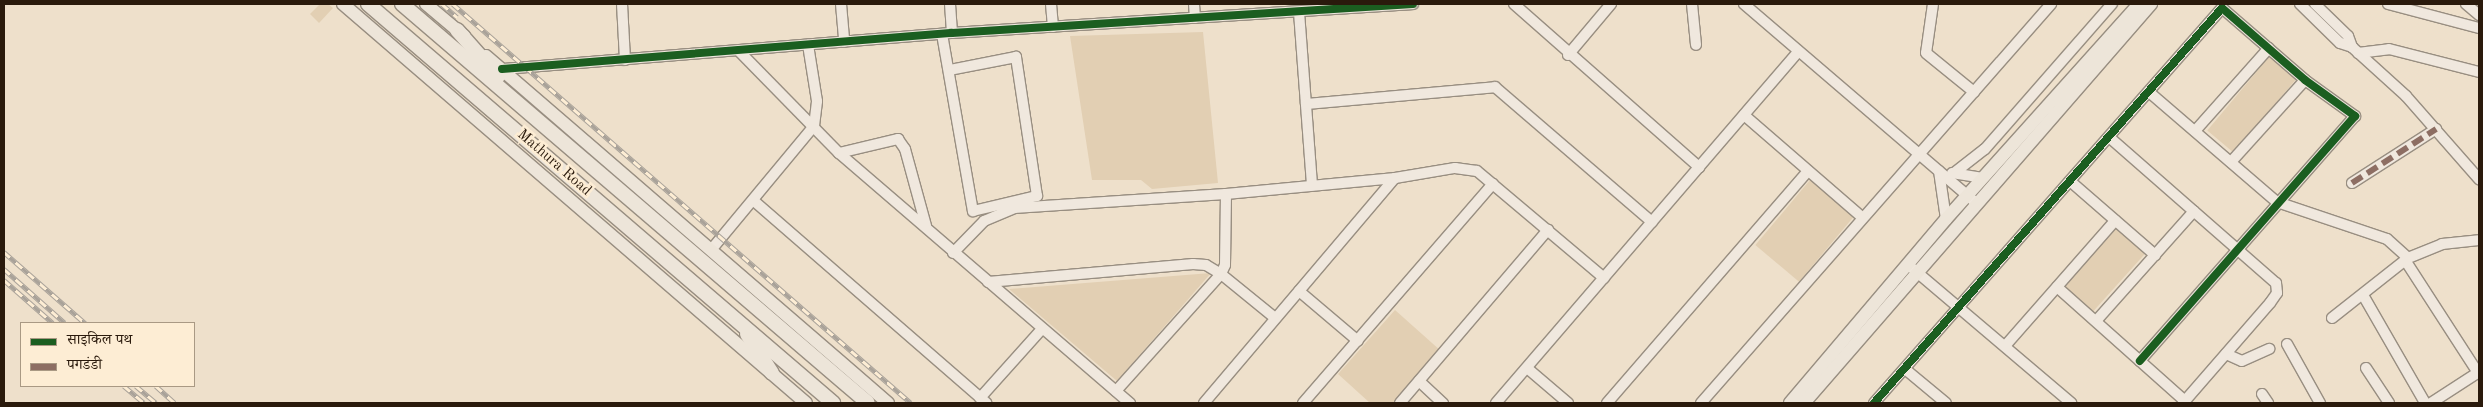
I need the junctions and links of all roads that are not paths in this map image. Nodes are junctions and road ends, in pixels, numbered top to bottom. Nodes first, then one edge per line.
1 (343, 4) edge
2 (368, 4) edge
3 (402, 4) edge
4 (426, 4) edge
5 (622, 4) edge
6 (842, 4) edge
7 (950, 4) edge
8 (1051, 4) edge
9 (1194, 4) edge
10 (1413, 4) edge
11 (1514, 4) edge
12 (1611, 4) edge
13 (1692, 4) edge
14 (1744, 4) edge
15 (1933, 4) edge
16 (2051, 4) edge
17 (2112, 4) edge
18 (2139, 4) edge
19 (2152, 4) edge
20 (2300, 4) edge
21 (2315, 4) edge
22 (2388, 4) edge
23 (2466, 4) edge
24 (1315, 7) edge
25 (1299, 12) junction
26 (2479, 15) edge
27 (1195, 18) junction
28 (1053, 27) junction
29 (2479, 28) edge
30 (456, 30) junction
31 (947, 33) junction
32 (844, 42) junction
33 (808, 45) junction
34 (1696, 45) dead end
35 (2269, 48) junction
36 (2355, 50) junction
37 (740, 51) junction
38 (1799, 51) junction
39 (1568, 55) junction
40 (625, 60) junction
41 (502, 69) junction
42 (950, 70) junction
43 (2479, 72) edge
44 (2305, 80) junction
45 (1974, 92) junction
46 (2149, 92) junction
47 (1306, 104) junction
48 (526, 110) junction
49 (1744, 115) junction
50 (814, 126) junction
51 (2436, 130) junction
52 (2195, 131) junction
53 (2109, 137) junction
54 (839, 153) junction
55 (1919, 154) junction
56 (2231, 162) junction
57 (1699, 167) junction
58 (1808, 171) junction
59 (1939, 171) junction
60 (1954, 173) junction
61 (1395, 178) junction
62 (1983, 178) junction
63 (2479, 179) edge
64 (2070, 181) junction
65 (2352, 183) dead end
66 (1493, 184) junction
67 (1312, 186) junction
68 (1226, 194) junction
69 (1972, 200) junction
70 (754, 201) junction
71 (2277, 202) junction
72 (2194, 211) junction
73 (1863, 218) junction
74 (1946, 220) junction
75 (2115, 221) junction
76 (1652, 222) junction
77 (926, 226) junction
78 (1548, 230) junction
79 (2479, 240) edge
80 (711, 250) junction
81 (2238, 250) junction
82 (953, 253) junction
83 (2155, 255) junction
84 (2406, 259) junction
85 (1913, 268) junction
86 (1221, 274) junction
87 (1604, 278) junction
88 (988, 282) junction
89 (2057, 287) junction
90 (1299, 291) junction
91 (2363, 295) junction
92 (1959, 306) junction
93 (1275, 318) junction
94 (2332, 318) dead end
95 (740, 322) junction
96 (2096, 322) junction
97 (1042, 329) junction
98 (1358, 341) junction
99 (2287, 344) dead end
100 (2006, 346) junction
101 (2269, 348) dead end
102 (2226, 354) junction
103 (2140, 361) junction
104 (1527, 368) junction
105 (2366, 368) dead end
106 (1905, 369) junction
107 (2479, 372) edge
108 (772, 373) junction
109 (1419, 381) junction
110 (1116, 391) junction
111 (983, 401) edge
112 (2184, 402) edge
113 (806, 403) edge
114 (833, 403) edge
115 (868, 403) edge
116 (888, 403) edge
117 (1130, 403) edge
118 (1204, 403) edge
119 (1303, 403) edge
120 (1400, 403) edge
121 (1443, 403) edge
122 (1496, 403) edge
123 (1568, 403) edge
124 (1607, 403) edge
125 (1702, 403) edge
126 (1790, 403) edge
127 (1804, 403) edge
128 (1874, 403) edge
129 (1946, 403) edge
130 (2071, 403) edge
131 (2320, 403) edge
132 (2389, 403) edge
133 (2425, 403) edge
134 (2432, 403) edge

1 - 108 main road
2 - 95 highway, Mathura Road
3 - 48 highway
4 - 30 main road
5 - 40 street
6 - 32 street
7 - 31 street
8 - 28 street
9 - 27 street
10 - 24 street
11 - 39 street
12 - 39 street
13 - 34 street
14 - 38 street
15 - 45 street
16 - 45 street
17 - 60 street
18 - 62 main road
19 - 69 main road
20 - 36 street
21 - 36 street
22 - 29 street
23 - 26 street
24 - 25 street
25 - 27 street
25 - 47 street
27 - 28 street
28 - 31 street
30 - 41 main road
30 - 48 highway
31 - 32 street
31 - 42 street
32 - 33 street
33 - 37 street
33 - 50 street
35 - 44 street
35 - 46 street
35 - 52 street
36 - 43 street
36 - 51 street
37 - 40 street
37 - 50 street
38 - 49 street
38 - 55 street
39 - 57 street
40 - 41 street
41 - 80 main road
42 - 42 street
44 - 56 street
44 - 71 street
45 - 55 street
46 - 52 street
46 - 53 street
47 - 67 street
47 - 76 street
48 - 115 highway, Mathura Road
49 - 57 street
49 - 58 street
50 - 54 street
50 - 70 street
51 - 63 street
51 - 65 street
52 - 56 street
53 - 64 street
53 - 72 street
54 - 77 street
54 - 77 street
55 - 59 street
55 - 73 street
56 - 71 street
57 - 76 street
58 - 73 street
58 - 124 street
59 - 60 street
59 - 69 street
59 - 74 street
60 - 62 street
61 - 66 street
61 - 67 street
61 - 90 street
62 - 69 main road
64 - 75 street
64 - 92 street
66 - 78 street
66 - 98 street
67 - 68 street
68 - 82 street
68 - 86 street
69 - 74 main road
69 - 85 main road
70 - 80 street
70 - 111 street
71 - 81 street
71 - 84 street
72 - 81 street
72 - 83 street
73 - 125 street
74 - 85 main road
75 - 83 street
75 - 89 street
76 - 87 street
77 - 82 street
78 - 87 street
78 - 109 street
79 - 84 street
80 - 116 main road
81 - 102 street
81 - 103 street
82 - 88 street
83 - 96 street
84 - 91 street
84 - 107 street
85 - 92 street
85 - 126 main road
85 - 127 main road
86 - 88 street
86 - 93 street
86 - 110 street
87 - 104 street
88 - 97 street
89 - 96 street
89 - 100 street
90 - 93 street
90 - 98 street
91 - 94 street
91 - 133 street
92 - 100 street
92 - 106 street
93 - 118 street
95 - 108 highway
95 - 114 highway, Mathura Road
96 - 103 street
97 - 110 street
97 - 111 street
98 - 119 street
99 - 131 street
100 - 130 street
101 - 102 street
102 - 112 street
103 - 112 street
104 - 122 street
104 - 123 street
105 - 132 street
106 - 128 street
106 - 129 street
107 - 134 street
108 - 113 main road
109 - 120 street
109 - 121 street
110 - 117 street

